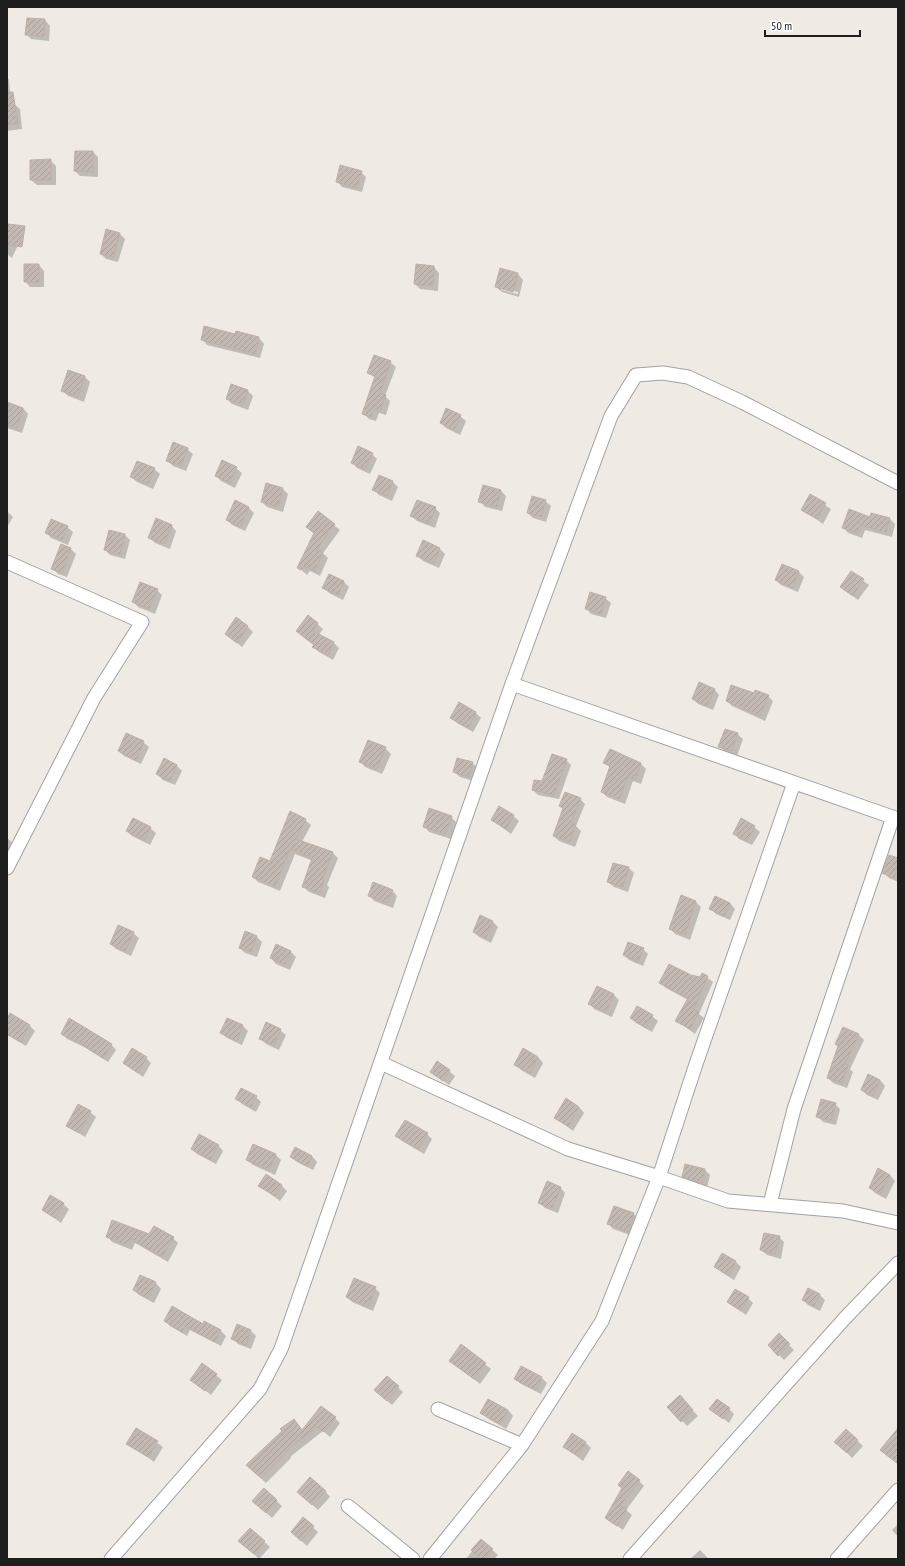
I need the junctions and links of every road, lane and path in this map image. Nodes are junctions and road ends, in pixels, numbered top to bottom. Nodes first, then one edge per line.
1 (898, 483) edge
2 (7, 562) edge
3 (512, 684) junction
4 (794, 783) junction
5 (895, 818) edge
6 (7, 868) edge
7 (381, 1063) junction
8 (660, 1177) junction
9 (770, 1204) junction
10 (898, 1223) edge
11 (898, 1263) edge
12 (438, 1409) dead end
13 (522, 1445) junction
14 (898, 1490) edge
15 (348, 1506) dead end
16 (111, 1559) edge
17 (413, 1559) edge
18 (430, 1559) edge
19 (630, 1559) edge
20 (837, 1559) edge

1 - 3 street
2 - 6 street
3 - 4 street
3 - 7 street
4 - 5 street
4 - 8 street
5 - 9 street
7 - 8 street
7 - 16 street
8 - 9 street
8 - 13 street
9 - 10 street
11 - 19 street
12 - 13 street
13 - 18 street
14 - 20 street
15 - 17 street

